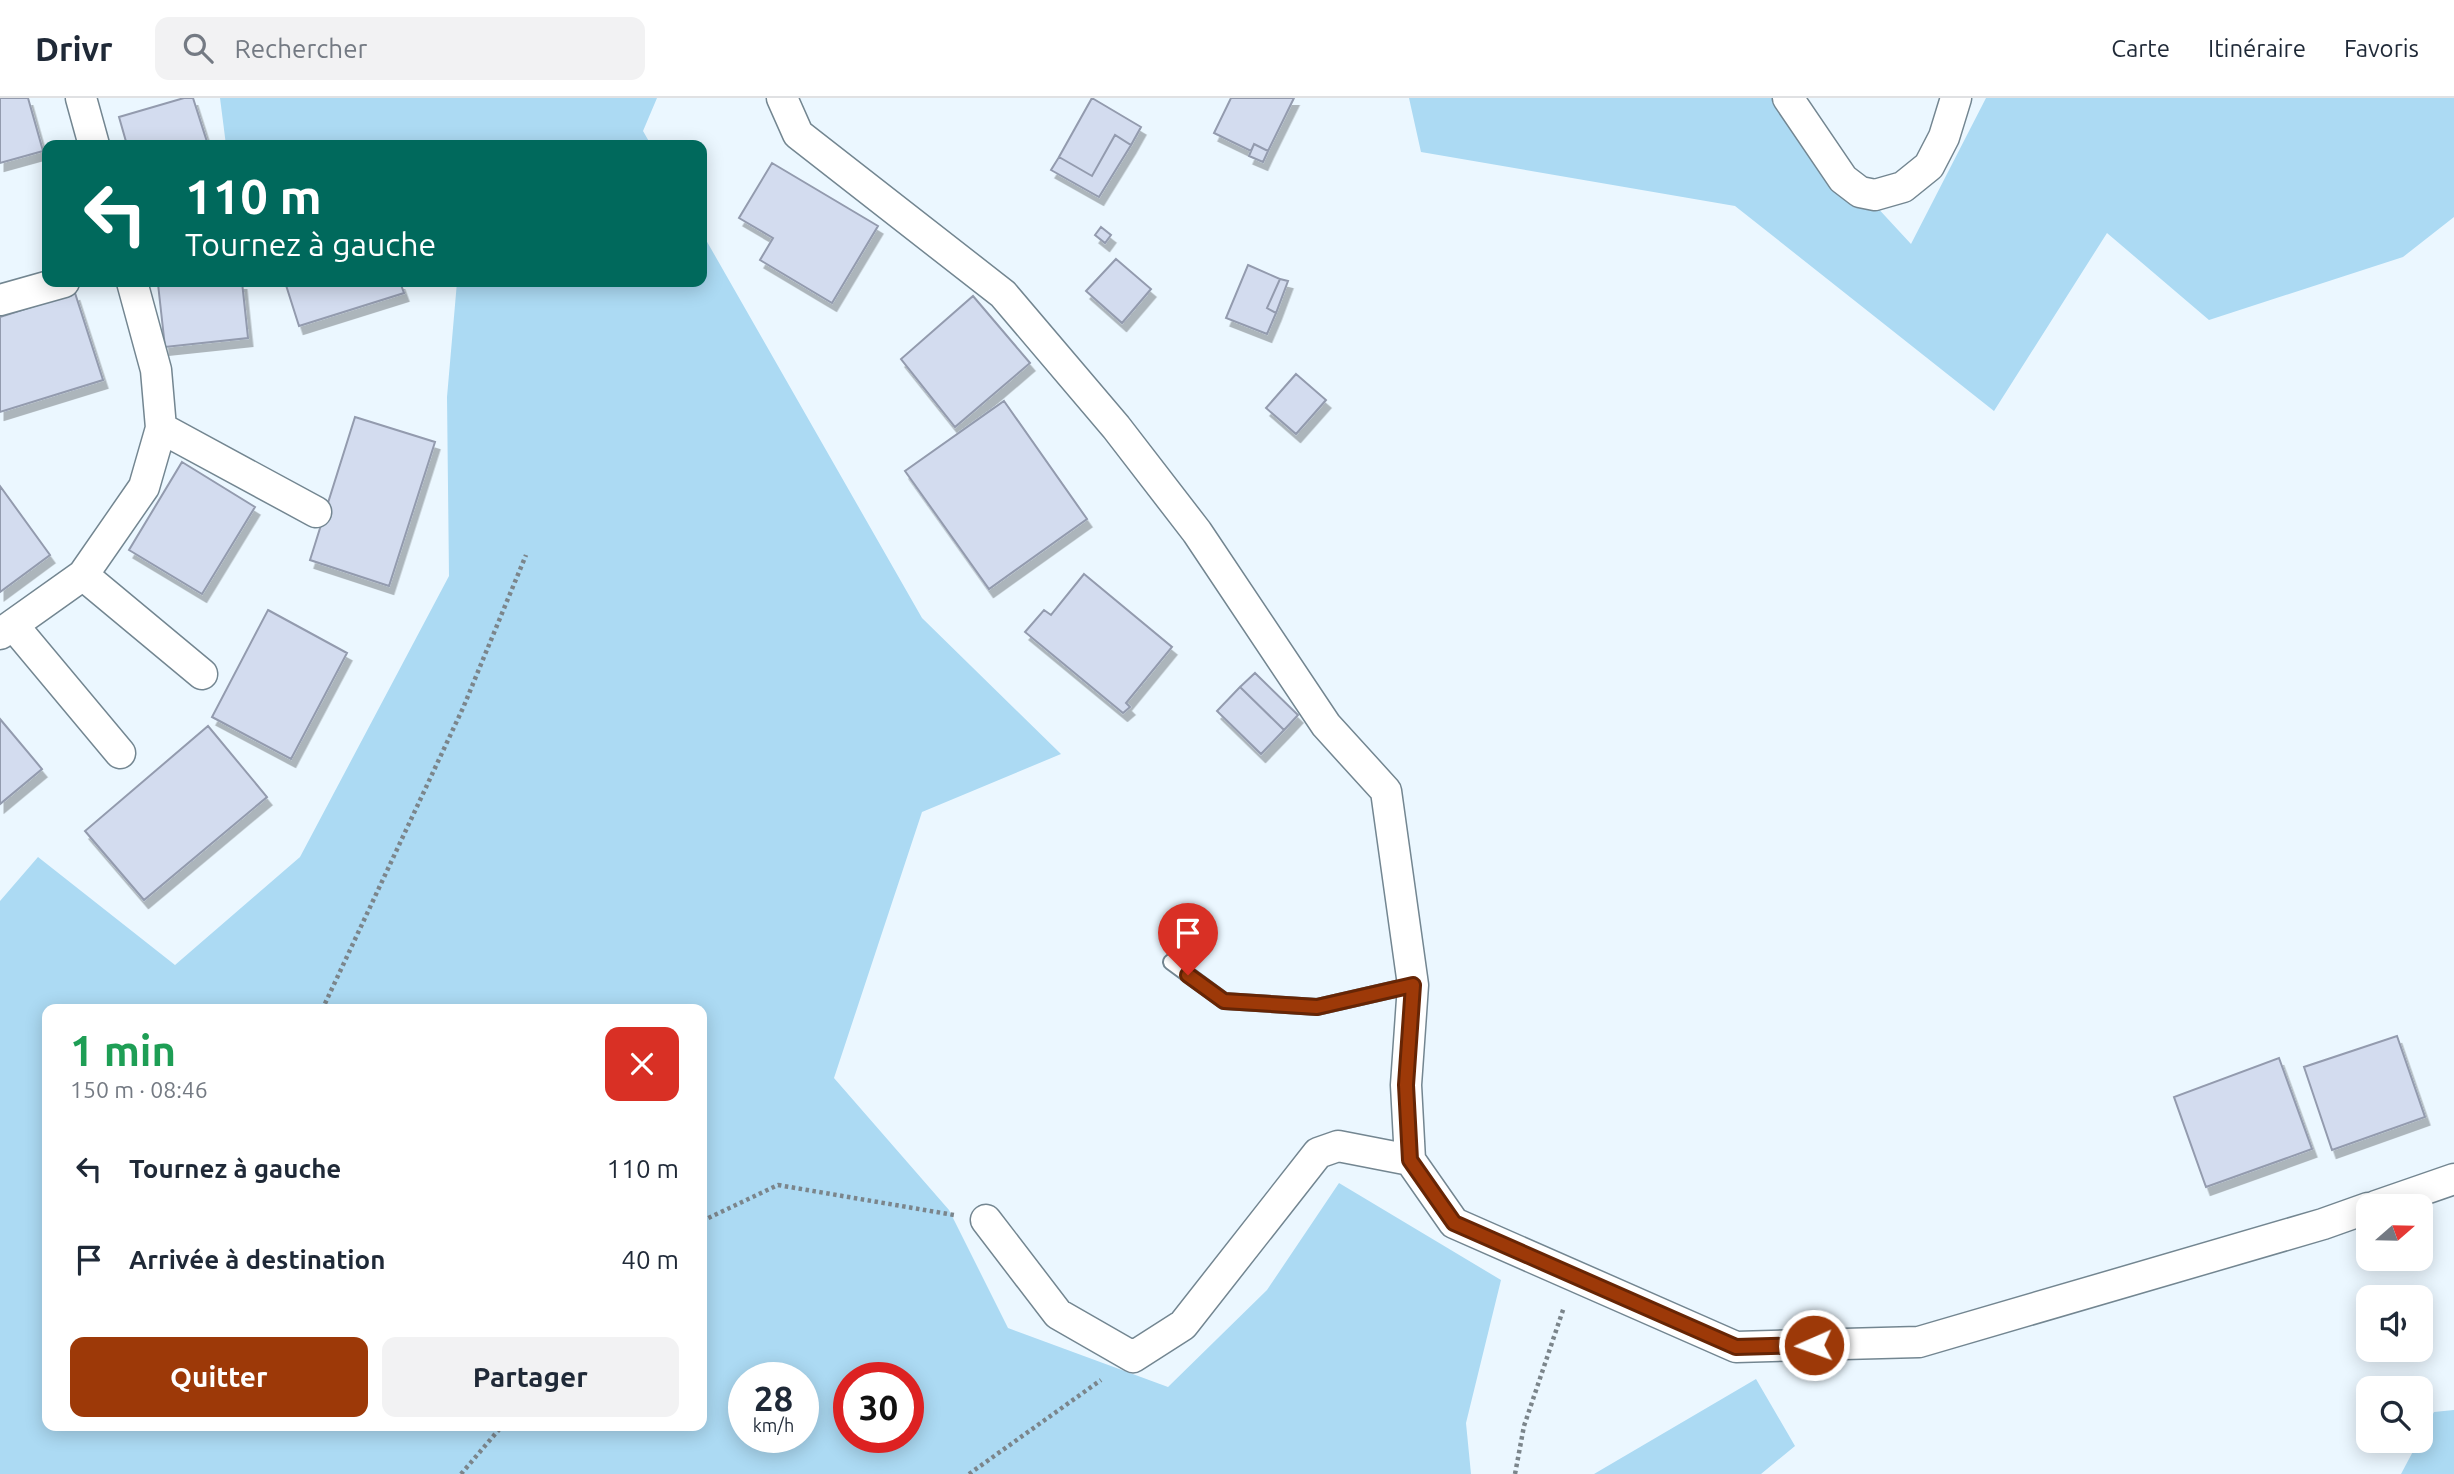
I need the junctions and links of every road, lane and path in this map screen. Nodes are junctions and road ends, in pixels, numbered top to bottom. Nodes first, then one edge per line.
1 (81, 98) edge
2 (782, 98) edge
3 (1788, 98) edge
4 (1956, 98) edge
5 (93, 140) edge
6 (46, 287) edge
7 (133, 287) edge
8 (0, 300) edge
9 (161, 428) junction
10 (316, 512) dead end
11 (526, 555) dead end
12 (83, 575) junction
13 (6, 630) edge
14 (202, 674) dead end
15 (120, 753) dead end
16 (1171, 961) dead end
17 (1413, 985) junction
18 (325, 1004) edge
19 (1410, 1160) junction
20 (2454, 1179) edge
21 (2411, 1194) edge
22 (2356, 1212) edge
23 (707, 1218) edge
24 (986, 1220) joint
25 (1575, 1276) junction
26 (1133, 1357) junction
27 (498, 1431) edge
28 (461, 1474) edge
29 (969, 1474) edge
30 (1515, 1474) edge

1 - 5 street
2 - 17 street
3 - 4 street
6 - 8 street
7 - 9 street
9 - 10 street
9 - 12 street
11 - 18 path
12 - 13 street
12 - 14 street
13 - 15 street
16 - 17 lane
17 - 19 street
19 - 25 street
19 - 26 street
20 - 21 street
22 - 25 street
23 - 24 path
24 - 26 street
25 - 30 path
26 - 29 path
27 - 28 path

